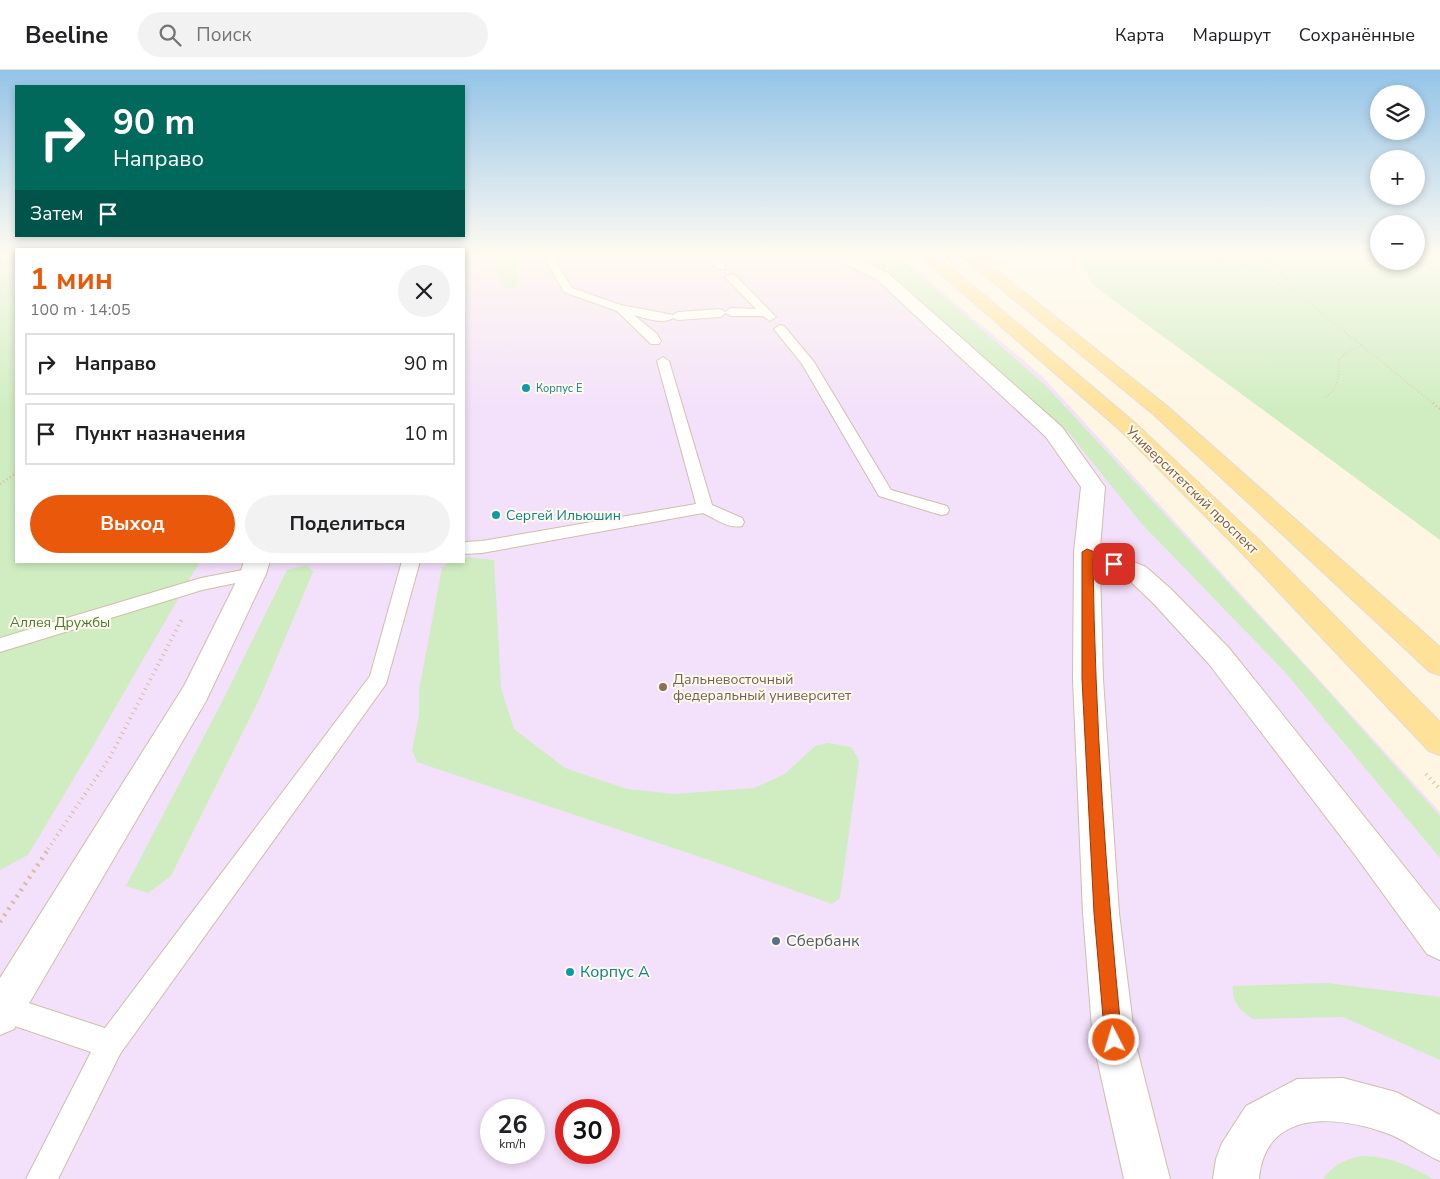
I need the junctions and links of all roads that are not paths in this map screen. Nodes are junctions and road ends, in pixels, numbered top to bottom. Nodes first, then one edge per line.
1 (617, 308) joint
2 (761, 308) edge
3 (917, 308) edge
4 (989, 308) edge
5 (1033, 308) edge
6 (766, 313) junction
7 (655, 341) dead end
8 (663, 361) dead end
9 (705, 508) junction
10 (941, 510) dead end
11 (736, 522) dead end
12 (465, 548) edge
13 (1087, 552) junction
14 (410, 563) edge
15 (255, 568) edge
16 (0, 645) edge
17 (1440, 664) edge
18 (1440, 742) edge
19 (1440, 942) edge
20 (2, 1012) edge
21 (110, 1044) junction
22 (1440, 1140) edge
23 (42, 1179) edge
24 (1147, 1179) edge
25 (1236, 1179) edge

1 - 6 lane
1 - 7 lane
2 - 6 lane
3 - 13 street
4 - 18 main road, Университетский проспект
5 - 17 main road
6 - 10 lane
8 - 9 lane
9 - 11 lane
9 - 12 lane
13 - 19 street
13 - 24 street
14 - 21 lane
15 - 16 lane
15 - 20 street
20 - 21 lane
21 - 23 lane
22 - 25 street

